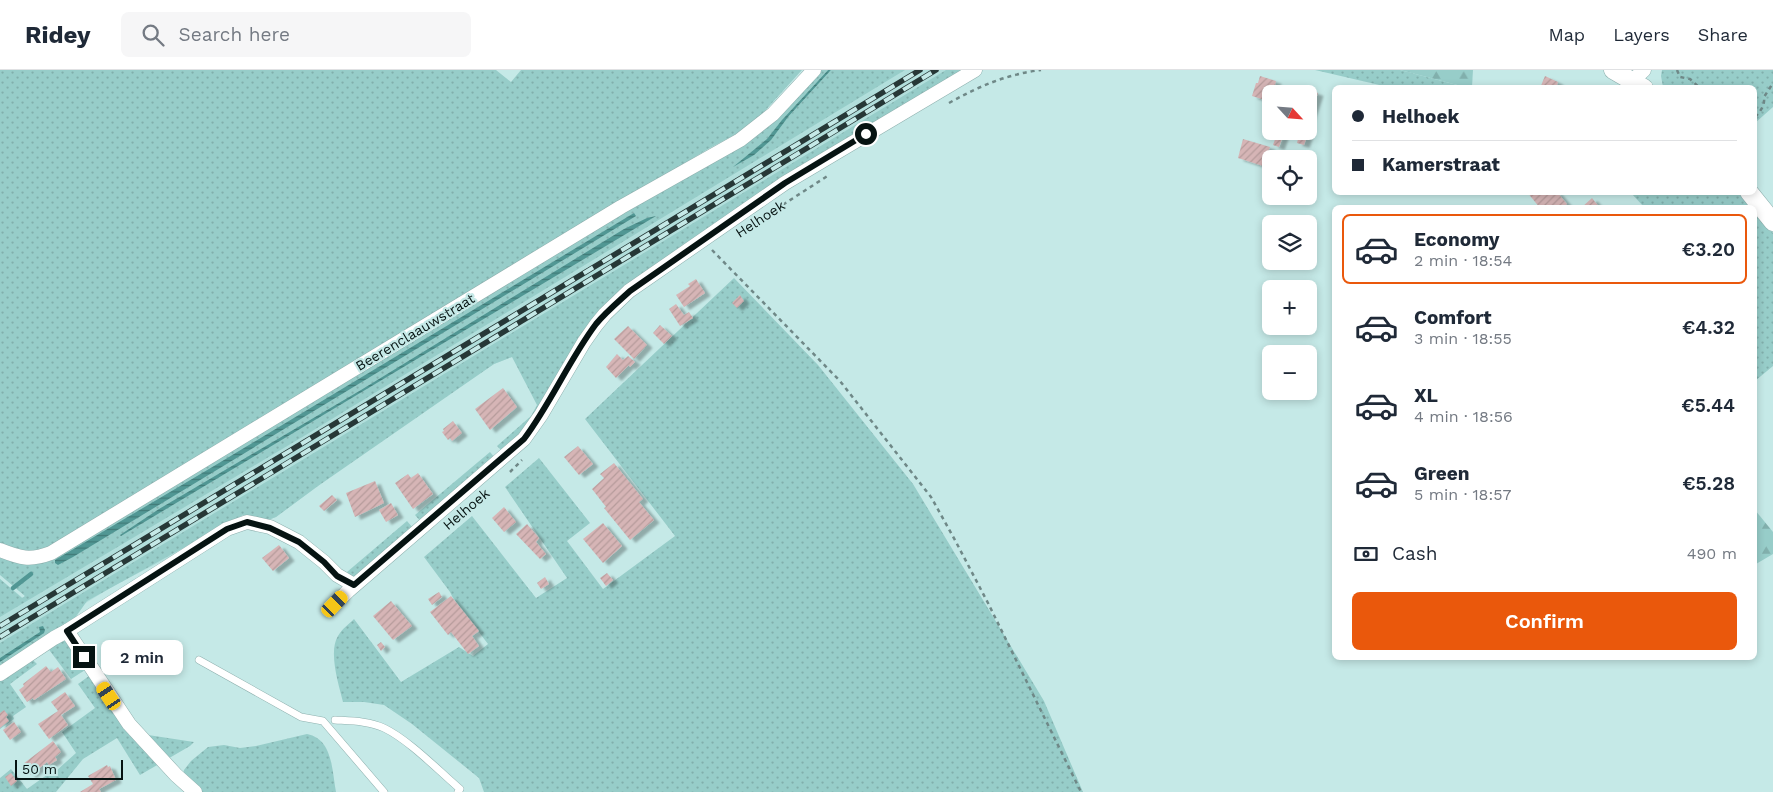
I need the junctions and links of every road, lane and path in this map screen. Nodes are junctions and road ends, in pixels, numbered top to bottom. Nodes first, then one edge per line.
1 (814, 70) edge
2 (974, 70) edge
3 (1041, 70) edge
4 (1613, 70) edge
5 (1677, 70) edge
6 (1641, 79) edge
7 (1773, 83) edge
8 (1697, 85) edge
9 (947, 104) dead end
10 (1757, 114) edge
11 (836, 170) dead end
12 (1751, 195) edge
13 (1773, 222) edge
14 (750, 226) dead end
15 (708, 245) junction
16 (720, 245) dead end
17 (704, 254) dead end
18 (526, 456) dead end
19 (507, 474) dead end
20 (0, 550) edge
21 (354, 585) junction
22 (335, 604) dead end
23 (67, 631) junction
24 (199, 660) dead end
25 (0, 674) edge
26 (335, 720) dead end
27 (459, 790) edge
28 (195, 792) edge
29 (384, 792) edge
30 (1081, 792) edge

1 - 20 street, Beerenclaauwstraat
2 - 15 street, Helhoek
3 - 9 path
4 - 6 street
5 - 8 path
7 - 10 path
11 - 14 path, Helhoek
12 - 13 street
15 - 16 path, Helhoek
15 - 17 path, Helhoek
15 - 21 street, Helhoek
15 - 30 path
18 - 19 path
21 - 22 street, Helhoek
21 - 23 street
23 - 25 street
23 - 28 street
24 - 29 lane
26 - 27 lane

